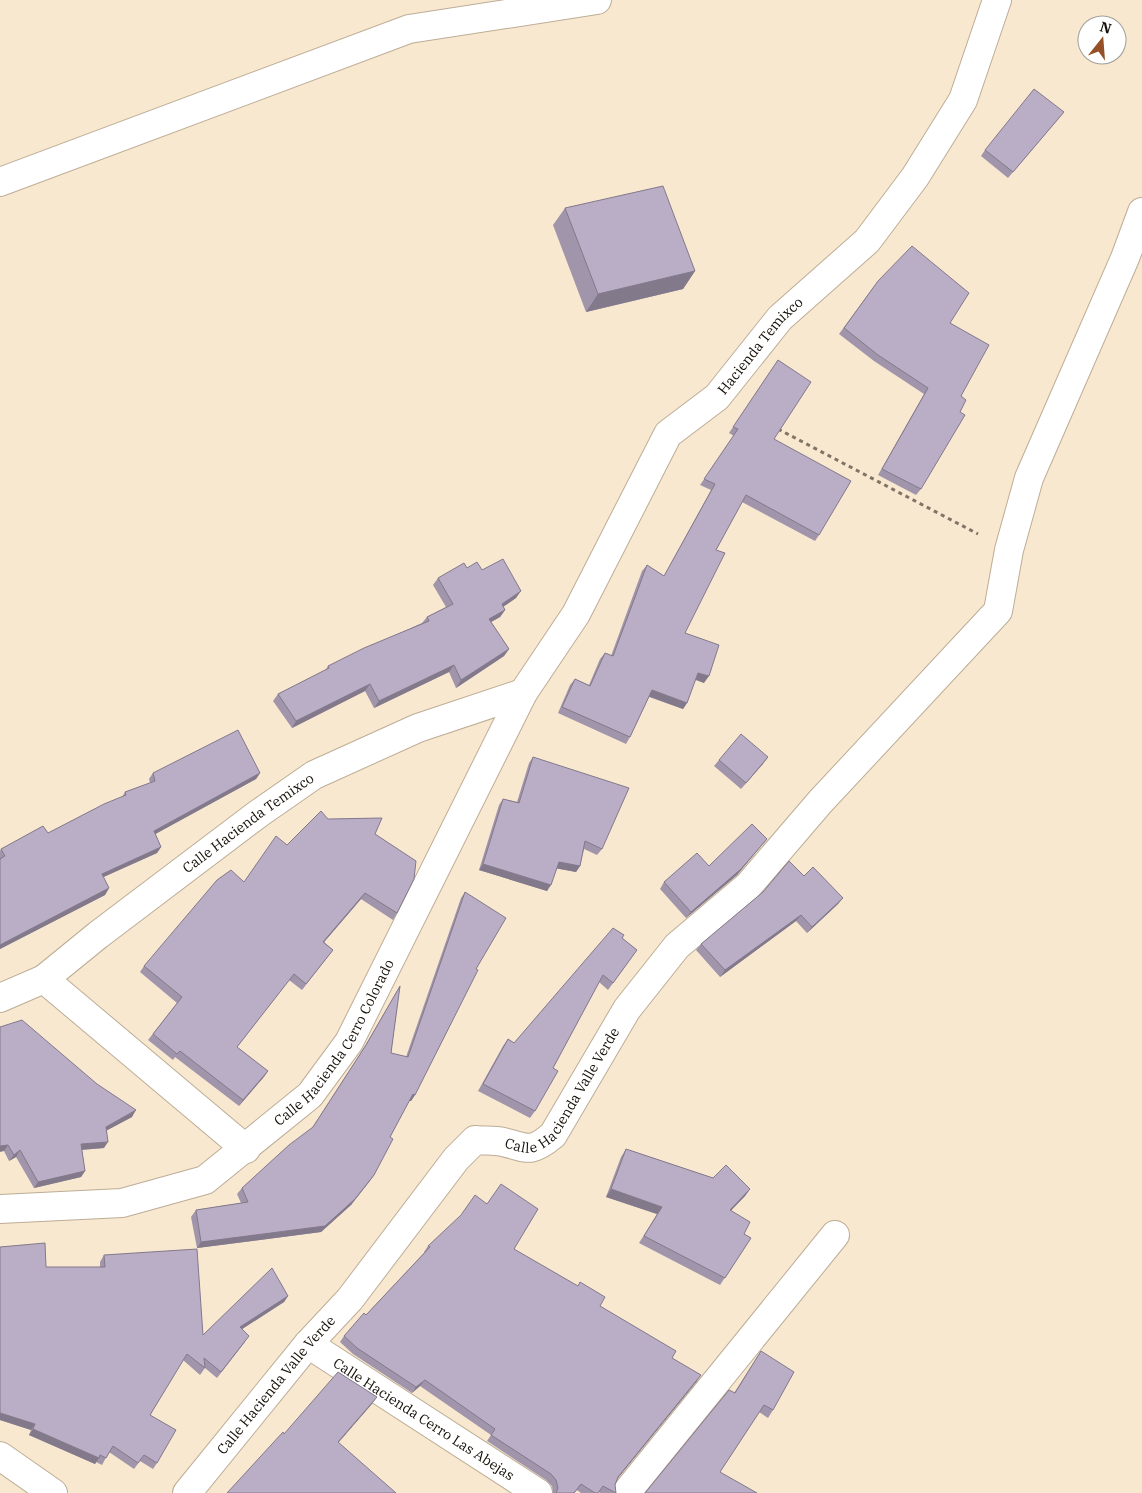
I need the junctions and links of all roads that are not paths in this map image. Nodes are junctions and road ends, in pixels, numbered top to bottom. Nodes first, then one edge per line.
1 (597, 0) edge
2 (997, 0) edge
3 (0, 182) edge
4 (1142, 212) edge
5 (523, 693) junction
6 (44, 979) junction
7 (0, 998) edge
8 (246, 1149) junction
9 (0, 1209) edge
10 (835, 1235) dead end
11 (308, 1344) junction
12 (0, 1456) edge
13 (53, 1493) edge
14 (187, 1493) edge
15 (538, 1493) edge
16 (626, 1493) edge

1 - 3 street
2 - 5 street, Hacienda Temixco
4 - 11 street, Calle Hacienda Valle Verde
5 - 6 street, Calle Hacienda Temixco
5 - 8 street, Calle Hacienda Cerro Colorado
6 - 7 street, Calle Hacienda Temixco
6 - 8 street
8 - 9 street, Calle Hacienda Cerro Colorado
10 - 16 street
11 - 14 street, Calle Hacienda Valle Verde
11 - 15 street, Calle Hacienda Cerro Las Abejas
12 - 13 street

